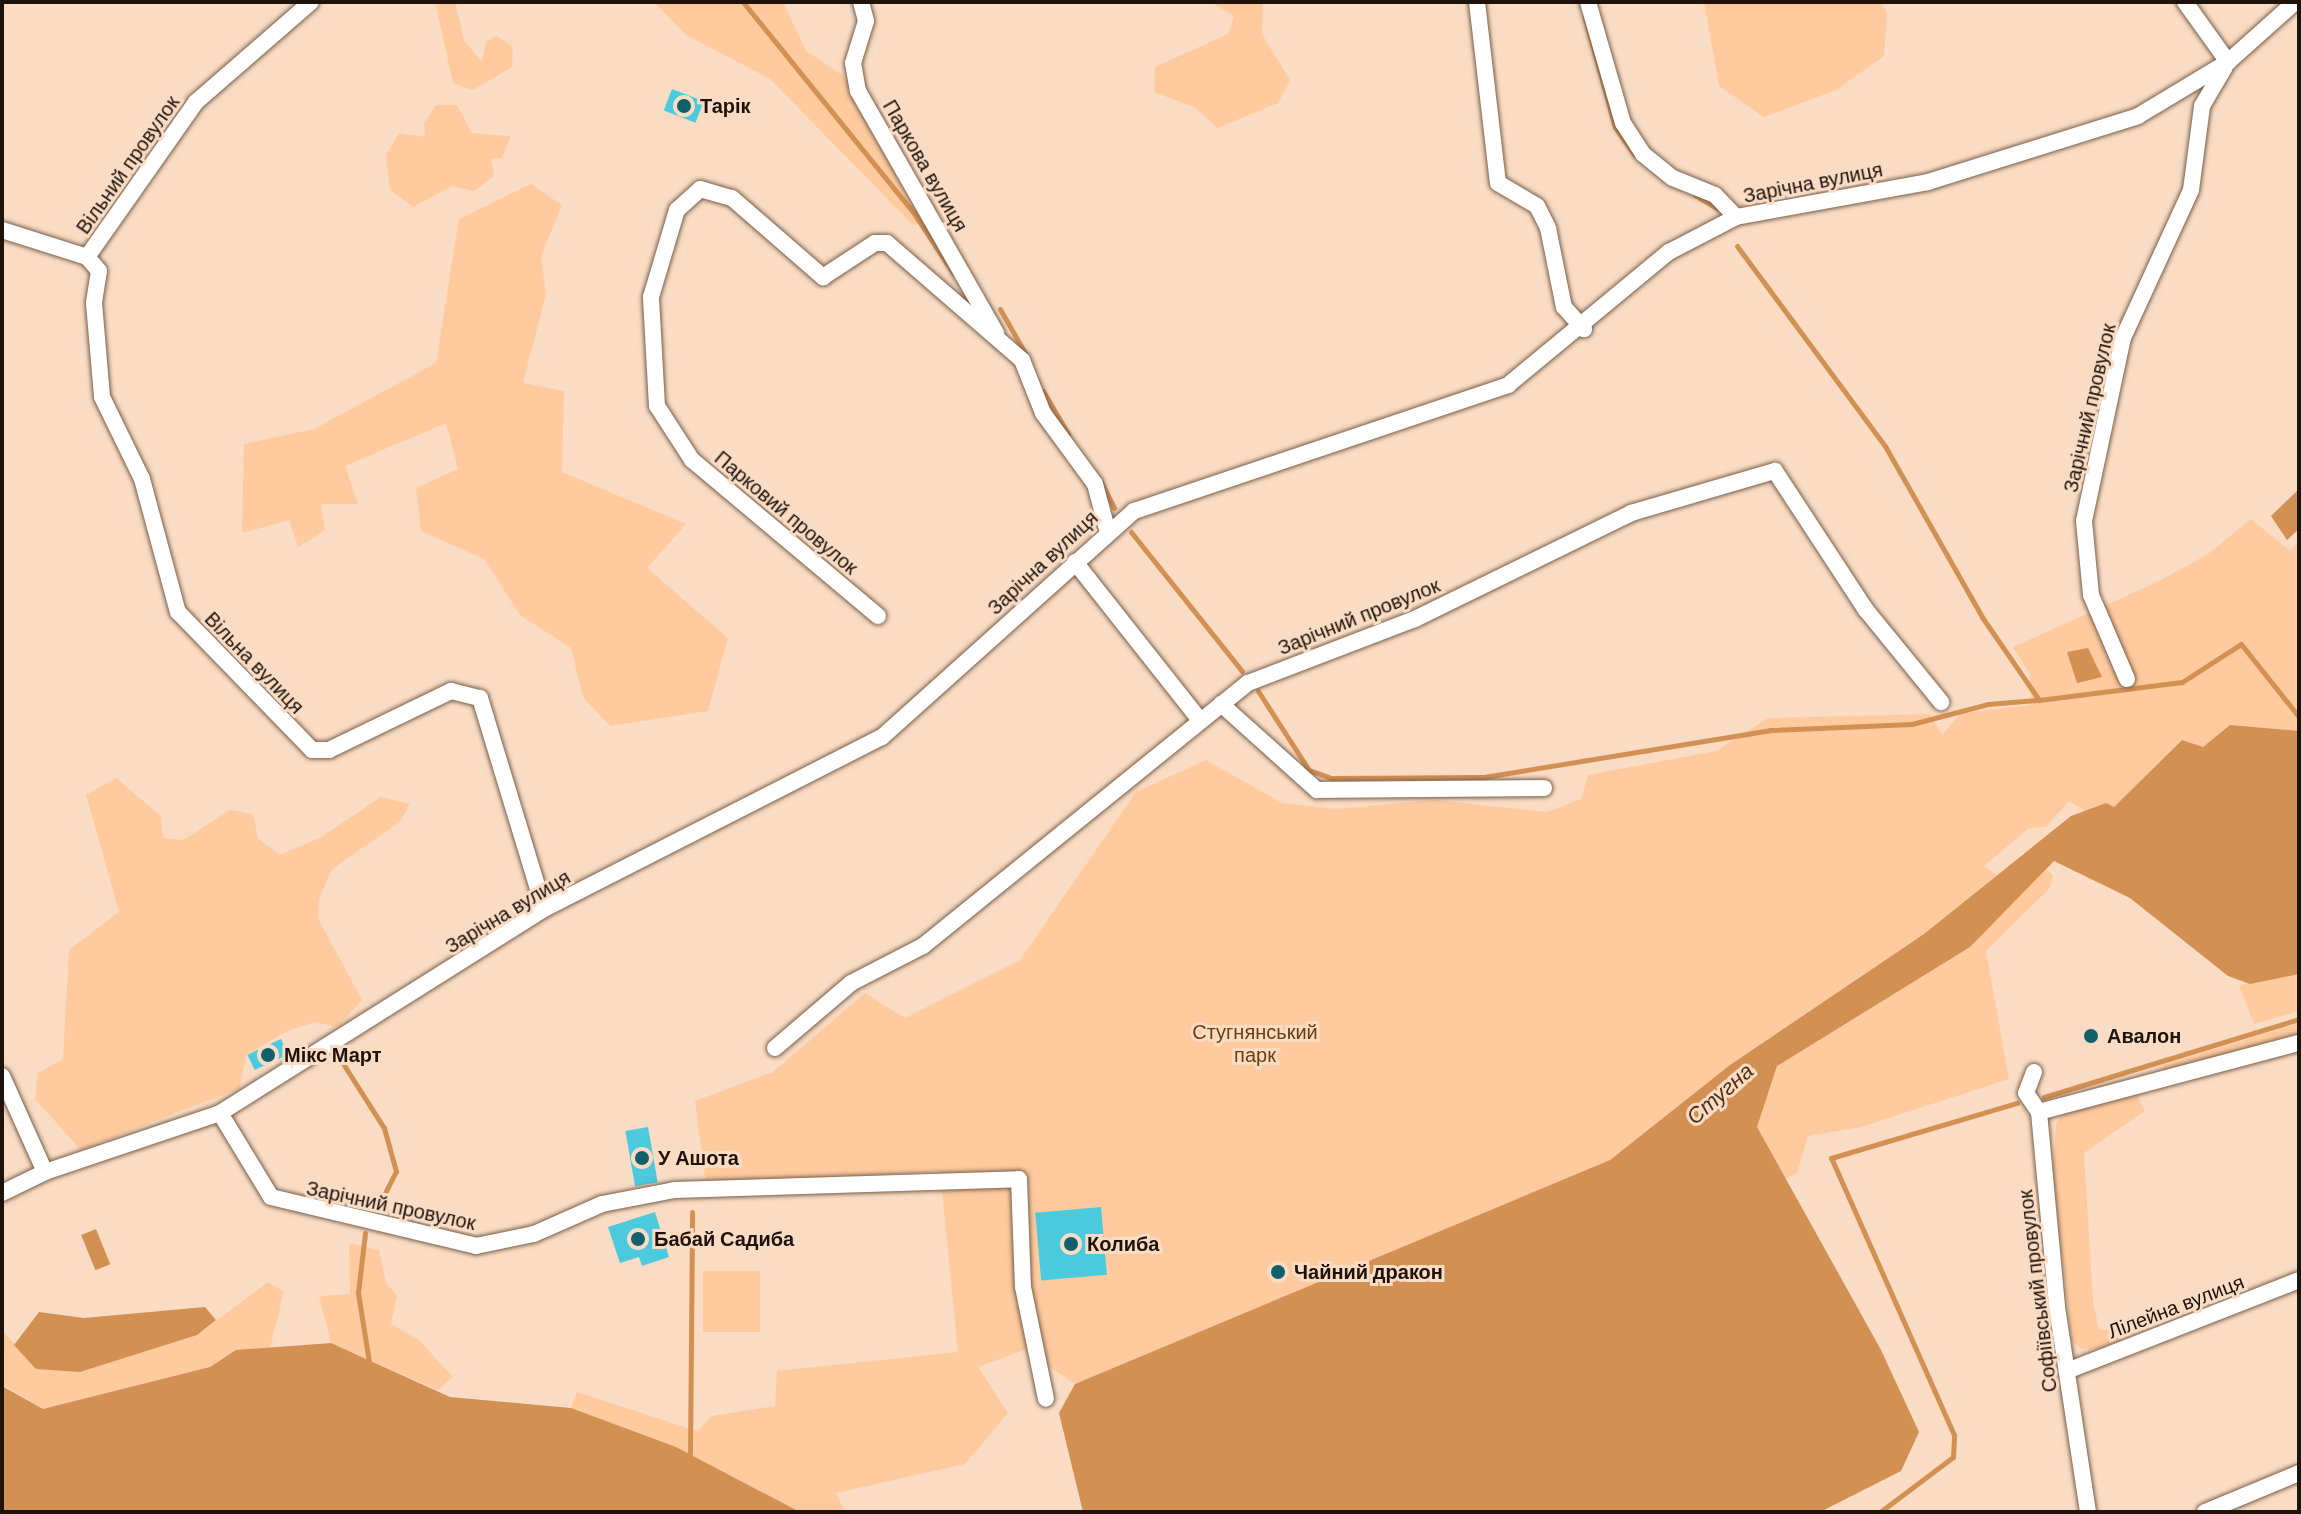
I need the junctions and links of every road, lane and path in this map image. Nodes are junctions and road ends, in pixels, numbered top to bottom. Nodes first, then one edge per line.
1 (311, 2) edge
2 (861, 2) edge
3 (1477, 2) edge
4 (1588, 2) edge
5 (2185, 2) edge
6 (2295, 2) edge
7 (2228, 62) junction
8 (1736, 217) junction
9 (2, 230) edge
10 (87, 257) junction
11 (1584, 329) junction
12 (1001, 342) junction
13 (1107, 529) junction
14 (1075, 562) junction
15 (878, 616) dead end
16 (2127, 679) dead end
17 (1941, 702) dead end
18 (1221, 704) junction
19 (1200, 720) junction
20 (1544, 788) dead end
21 (544, 909) junction
22 (2299, 1043) edge
23 (775, 1048) dead end
24 (2034, 1072) dead end
25 (2, 1076) edge
26 (2039, 1112) junction
27 (220, 1113) junction
28 (45, 1172) junction
29 (2, 1193) edge
30 (2299, 1280) edge
31 (2067, 1371) junction
32 (1046, 1399) dead end
33 (2299, 1473) edge
34 (2084, 1511) edge
35 (2205, 1512) edge

1 - 10 street, Вільний провулок
2 - 12 street, Паркова вулиця
3 - 11 street
4 - 8 street
5 - 7 street
6 - 7 street
7 - 8 street, Зарічна вулиця
7 - 16 street, Зарічний провулок
8 - 11 street, Зарічна вулиця
9 - 10 street
10 - 21 street, Вільна вулиця
11 - 13 street, Зарічна вулиця
12 - 13 street, Парковий провулок
12 - 15 street, Парковий провулок
13 - 14 street, Зарічна вулиця
14 - 19 street
14 - 21 street, Зарічна вулиця
17 - 18 street, Зарічний провулок
18 - 19 street, Зарічний провулок
18 - 20 street
19 - 23 street, Зарічний провулок
21 - 27 street, Зарічна вулиця
22 - 26 street
24 - 26 street, Софіївський провулок
25 - 28 street
26 - 31 street, Софіївський провулок
27 - 28 street, Зарічна вулиця
27 - 32 street, Зарічний провулок
28 - 29 street, Зарічна вулиця
30 - 31 street, Лілейна вулиця
31 - 34 street, Софіївський провулок
33 - 35 street

